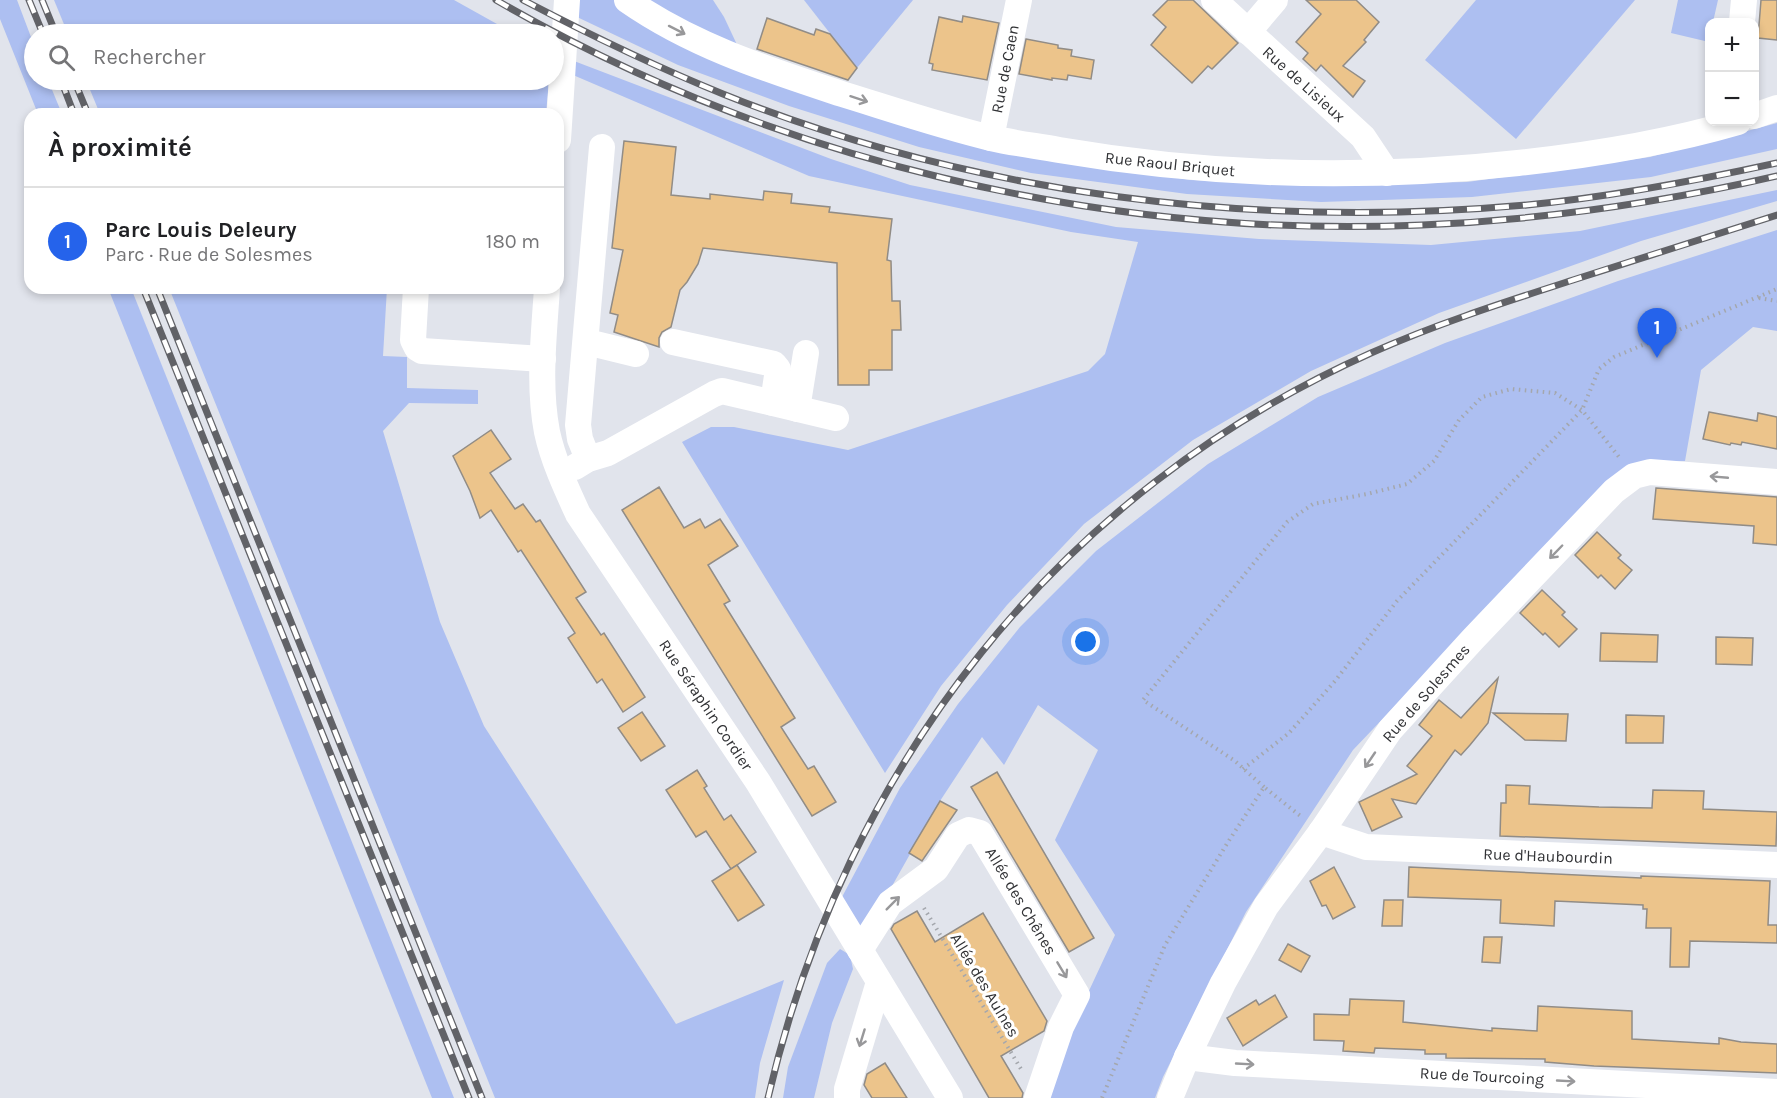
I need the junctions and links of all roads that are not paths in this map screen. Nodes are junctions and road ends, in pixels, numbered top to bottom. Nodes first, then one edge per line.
1 (567, 0) edge
2 (627, 0) edge
3 (1018, 0) edge
4 (1214, 0) edge
5 (1275, 0) edge
6 (1744, 0) edge
7 (1742, 18) edge
8 (1248, 32) junction
9 (564, 52) edge
10 (562, 90) edge
11 (561, 108) edge
12 (1777, 108) edge
13 (1759, 114) edge
14 (1718, 126) edge
15 (991, 138) junction
16 (602, 147) dead end
17 (1387, 173) junction
18 (416, 294) edge
19 (547, 294) edge
20 (587, 342) junction
21 (674, 342) dead end
22 (806, 353) dead end
23 (636, 354) dead end
24 (543, 359) junction
25 (785, 406) junction
26 (836, 418) dead end
27 (588, 459) junction
28 (562, 475) junction
29 (1777, 482) edge
30 (1321, 832) junction
31 (1777, 865) edge
32 (860, 950) junction
33 (879, 982) junction
34 (1187, 1057) junction
35 (1777, 1092) edge
36 (1037, 1097) edge
37 (847, 1098) edge
38 (950, 1098) edge
39 (1170, 1098) edge

1 - 9 street
2 -> 15 street, Rue Raoul Briquet
3 - 15 street, Rue de Caen
4 - 8 street, Rue de Lisieux
5 - 8 street
6 - 7 street
8 - 17 street, Rue de Lisieux
10 - 11 street
12 - 13 street, Rue Raoul Briquet
14 - 17 street, Rue Raoul Briquet
15 - 17 street, Rue Raoul Briquet
16 - 20 street
18 - 24 street
19 - 24 street, Rue Séraphin Cordier
20 - 23 street
20 - 27 street
21 - 25 street
22 - 25 street
24 - 28 street, Rue Séraphin Cordier
25 - 26 street
25 - 27 street
27 - 28 street
28 - 32 street, Rue Séraphin Cordier
29 -> 30 street, Rue de Solesmes
30 - 31 street, Rue d'Haubourdin
30 - 34 street, Rue de Solesmes
32 - 33 street, Rue Séraphin Cordier
32 -> 36 street, Allée des Chênes
33 -> 37 street
33 - 38 street, Rue Séraphin Cordier
34 -> 35 street, Rue de Tourcoing
34 - 39 street, Rue de Solesmes

